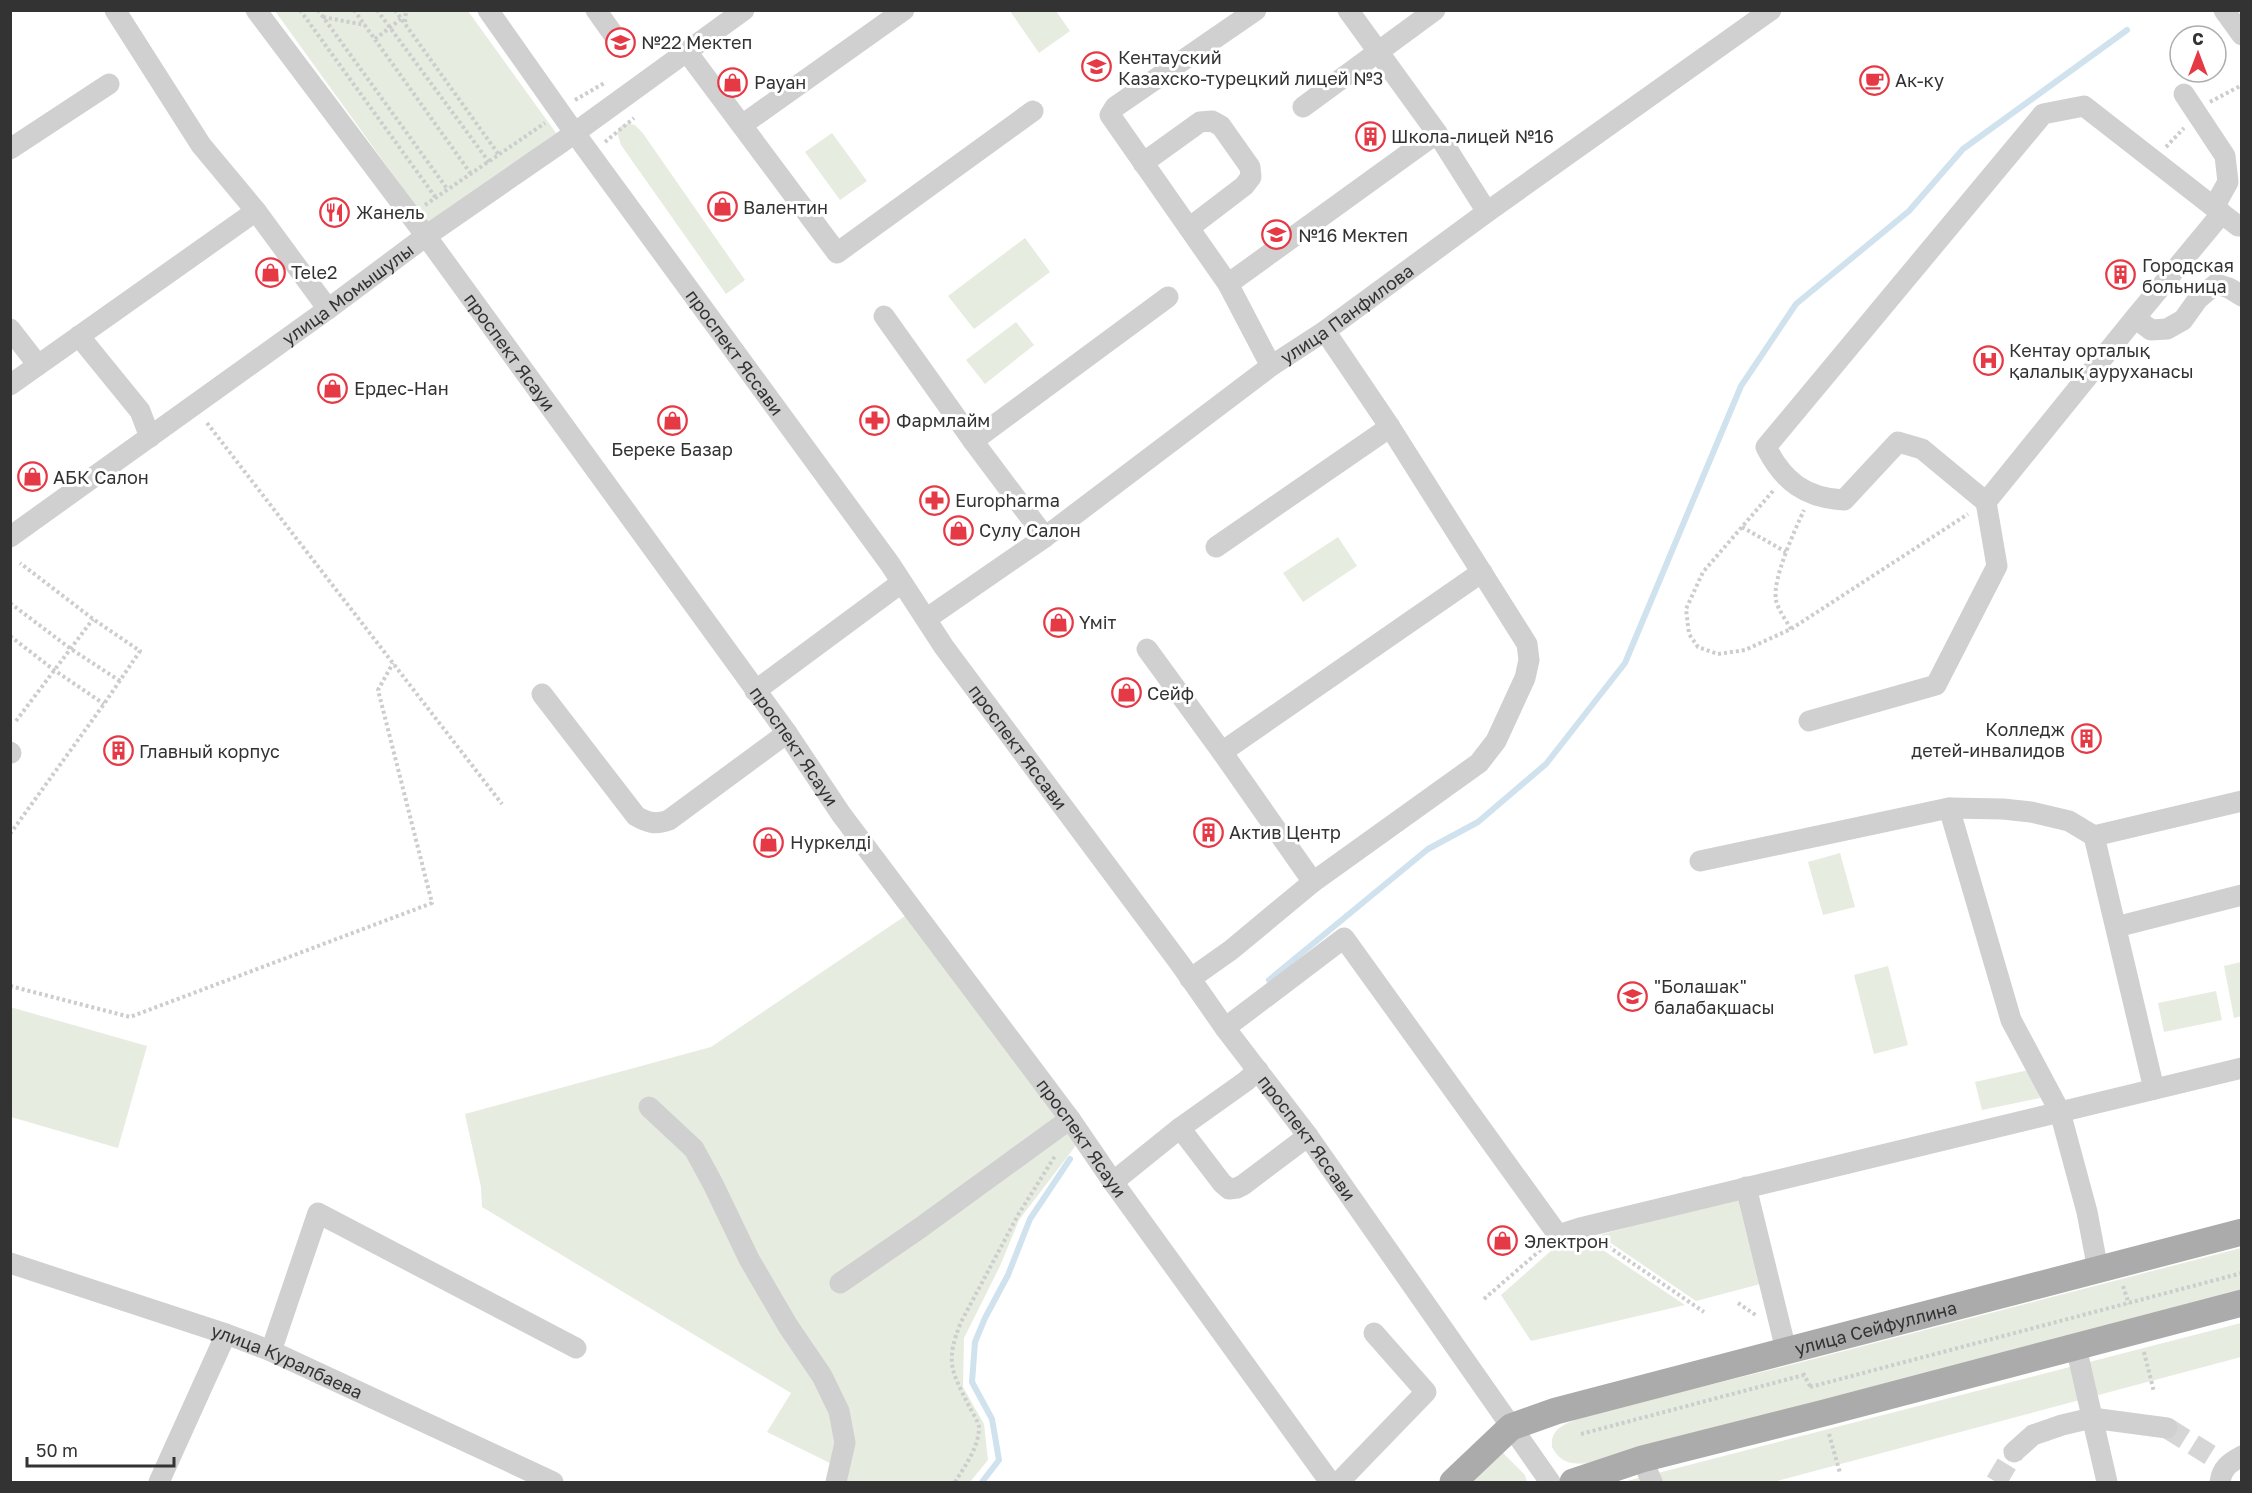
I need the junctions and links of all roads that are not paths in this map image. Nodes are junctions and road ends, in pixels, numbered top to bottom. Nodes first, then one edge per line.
1 (115, 10) edge
2 (256, 10) edge
3 (488, 10) edge
4 (596, 10) edge
5 (744, 10) edge
6 (904, 10) edge
7 (1256, 10) edge
8 (1348, 10) edge
9 (1435, 10) edge
10 (1771, 10) edge
11 (2224, 10) edge
12 (2241, 35) edge
13 (618, 41) dead end
14 (687, 52) junction
15 (1378, 52) junction
16 (109, 84) dead end
17 (2184, 94) dead end
18 (1303, 107) dead end
19 (1033, 111) dead end
20 (742, 125) junction
21 (574, 132) junction
22 (1437, 133) junction
23 (10, 149) edge
24 (1143, 163) junction
25 (2218, 210) junction
26 (256, 211) junction
27 (1487, 212) junction
28 (2241, 226) edge
29 (1189, 228) junction
30 (426, 236) junction
31 (1228, 284) junction
32 (2241, 296) edge
33 (1168, 297) dead end
34 (328, 309) junction
35 (885, 316) dead end
36 (2134, 318) junction
37 (10, 329) edge
38 (1325, 331) junction
39 (79, 336) junction
40 (38, 365) junction
41 (1271, 366) junction
42 (10, 385) edge
43 (1390, 427) junction
44 (150, 437) junction
45 (973, 441) junction
46 (1986, 502) junction
47 (10, 537) edge
48 (1045, 537) junction
49 (1216, 547) dead end
50 (1482, 572) junction
51 (902, 583) junction
52 (926, 620) junction
53 (1148, 649) dead end
54 (755, 691) junction
55 (542, 694) dead end
56 (1809, 721) dead end
57 (787, 733) junction
58 (1222, 752) junction
59 (2241, 801) edge
60 (1949, 808) junction
61 (2094, 836) junction
62 (1700, 861) dead end
63 (1312, 882) junction
64 (2241, 895) edge
65 (2116, 927) junction
66 (1191, 979) junction
67 (1225, 1028) junction
68 (2241, 1068) edge
69 (1258, 1070) junction
70 (2154, 1089) junction
71 (649, 1107) dead end
72 (2060, 1112) junction
73 (1070, 1119) junction
74 (1180, 1128) junction
75 (1308, 1136) junction
76 (1113, 1182) junction
77 (1746, 1187) junction
78 (2241, 1232) edge
79 (10, 1263) edge
80 (2098, 1270) junction
81 (840, 1283) dead end
82 (2241, 1303) edge
83 (1374, 1333) dead end
84 (226, 1334) junction
85 (2076, 1347) junction
86 (576, 1348) dead end
87 (1786, 1350) junction
88 (271, 1351) junction
89 (2092, 1418) junction
90 (1511, 1427) junction
91 (2168, 1428) tunnel mouth
92 (2014, 1452) tunnel mouth
93 (2241, 1456) edge
94 (2217, 1470) edge
95 (1647, 1471) edge
96 (159, 1482) edge
97 (553, 1482) edge
98 (836, 1482) edge
99 (1330, 1482) edge
100 (1339, 1482) edge
101 (1453, 1482) edge
102 (1550, 1482) edge
103 (1573, 1482) edge
104 (2107, 1482) edge

1 - 26 street
2 - 30 street, проспект Ясауи
3 - 21 street, проспект Яссави
4 - 13 street
5 - 14 street, улица Момышулы
6 - 20 street
7 - 24 street
8 - 15 street
9 - 15 street
10 - 27 street, улица Панфилова
11 - 12 street
14 - 20 street
14 - 21 street, улица Момышулы
15 - 18 street
15 - 22 street
16 - 23 street
17 - 25 street
19 - 20 street
21 - 30 street, улица Момышулы
21 - 51 street, проспект Яссави
22 - 27 street
22 - 31 street
24 - 29 street
24 - 29 street
25 - 28 street
25 - 36 street
25 - 46 street
26 - 34 street
26 - 39 street
27 - 38 street, улица Панфилова
29 - 31 street
30 - 34 street, улица Момышулы
30 - 54 street, проспект Ясауи
31 - 41 street
32 - 36 street
33 - 45 street
34 - 44 street, улица Момышулы
35 - 45 street
36 - 46 street
37 - 40 street
38 - 41 street, улица Панфилова
38 - 43 street
39 - 40 street
39 - 44 street
40 - 42 street
41 - 48 street, улица Панфилова
43 - 49 street
43 - 50 street
44 - 47 street, улица Момышулы
45 - 48 street
46 - 56 street
48 - 52 street, улица Панфилова
50 - 58 street
50 - 63 street
51 - 52 street, проспект Яссави
51 - 54 street
52 - 66 street, проспект Яссави
53 - 58 street
54 - 57 street, проспект Ясауи
55 - 57 street
57 - 73 street, проспект Ясауи
58 - 63 street
59 - 61 street
60 - 61 street
60 - 62 street
60 - 72 street
61 - 65 street
63 - 66 street
64 - 65 street
65 - 70 street
66 - 67 street, проспект Яссави
67 - 69 street, проспект Яссави
67 - 77 street
68 - 70 street
69 - 74 street
69 - 75 street, проспект Яссави
70 - 72 street
71 - 98 street
72 - 77 street
72 - 80 street
73 - 76 street, проспект Ясауи
73 - 81 street
74 - 75 street
74 - 76 street
75 - 90 street, проспект Яссави
76 - 99 street, проспект Ясауи
77 - 87 street
78 - 80 main road, улица Сейфуллина
79 - 84 street, улица Куралбаева
80 - 87 main road, улица Сейфуллина
82 - 85 main road
83 - 100 street
84 - 88 street, улица Куралбаева
84 - 96 street
85 - 89 street
85 - 95 main road
86 - 88 street
87 - 90 main road, улица Сейфуллина
88 - 97 street, улица Куралбаева
89 - 91 street
89 - 92 street
89 - 104 street
90 - 101 main road
90 - 102 street, проспект Яссави
93 - 94 street
95 - 103 main road

